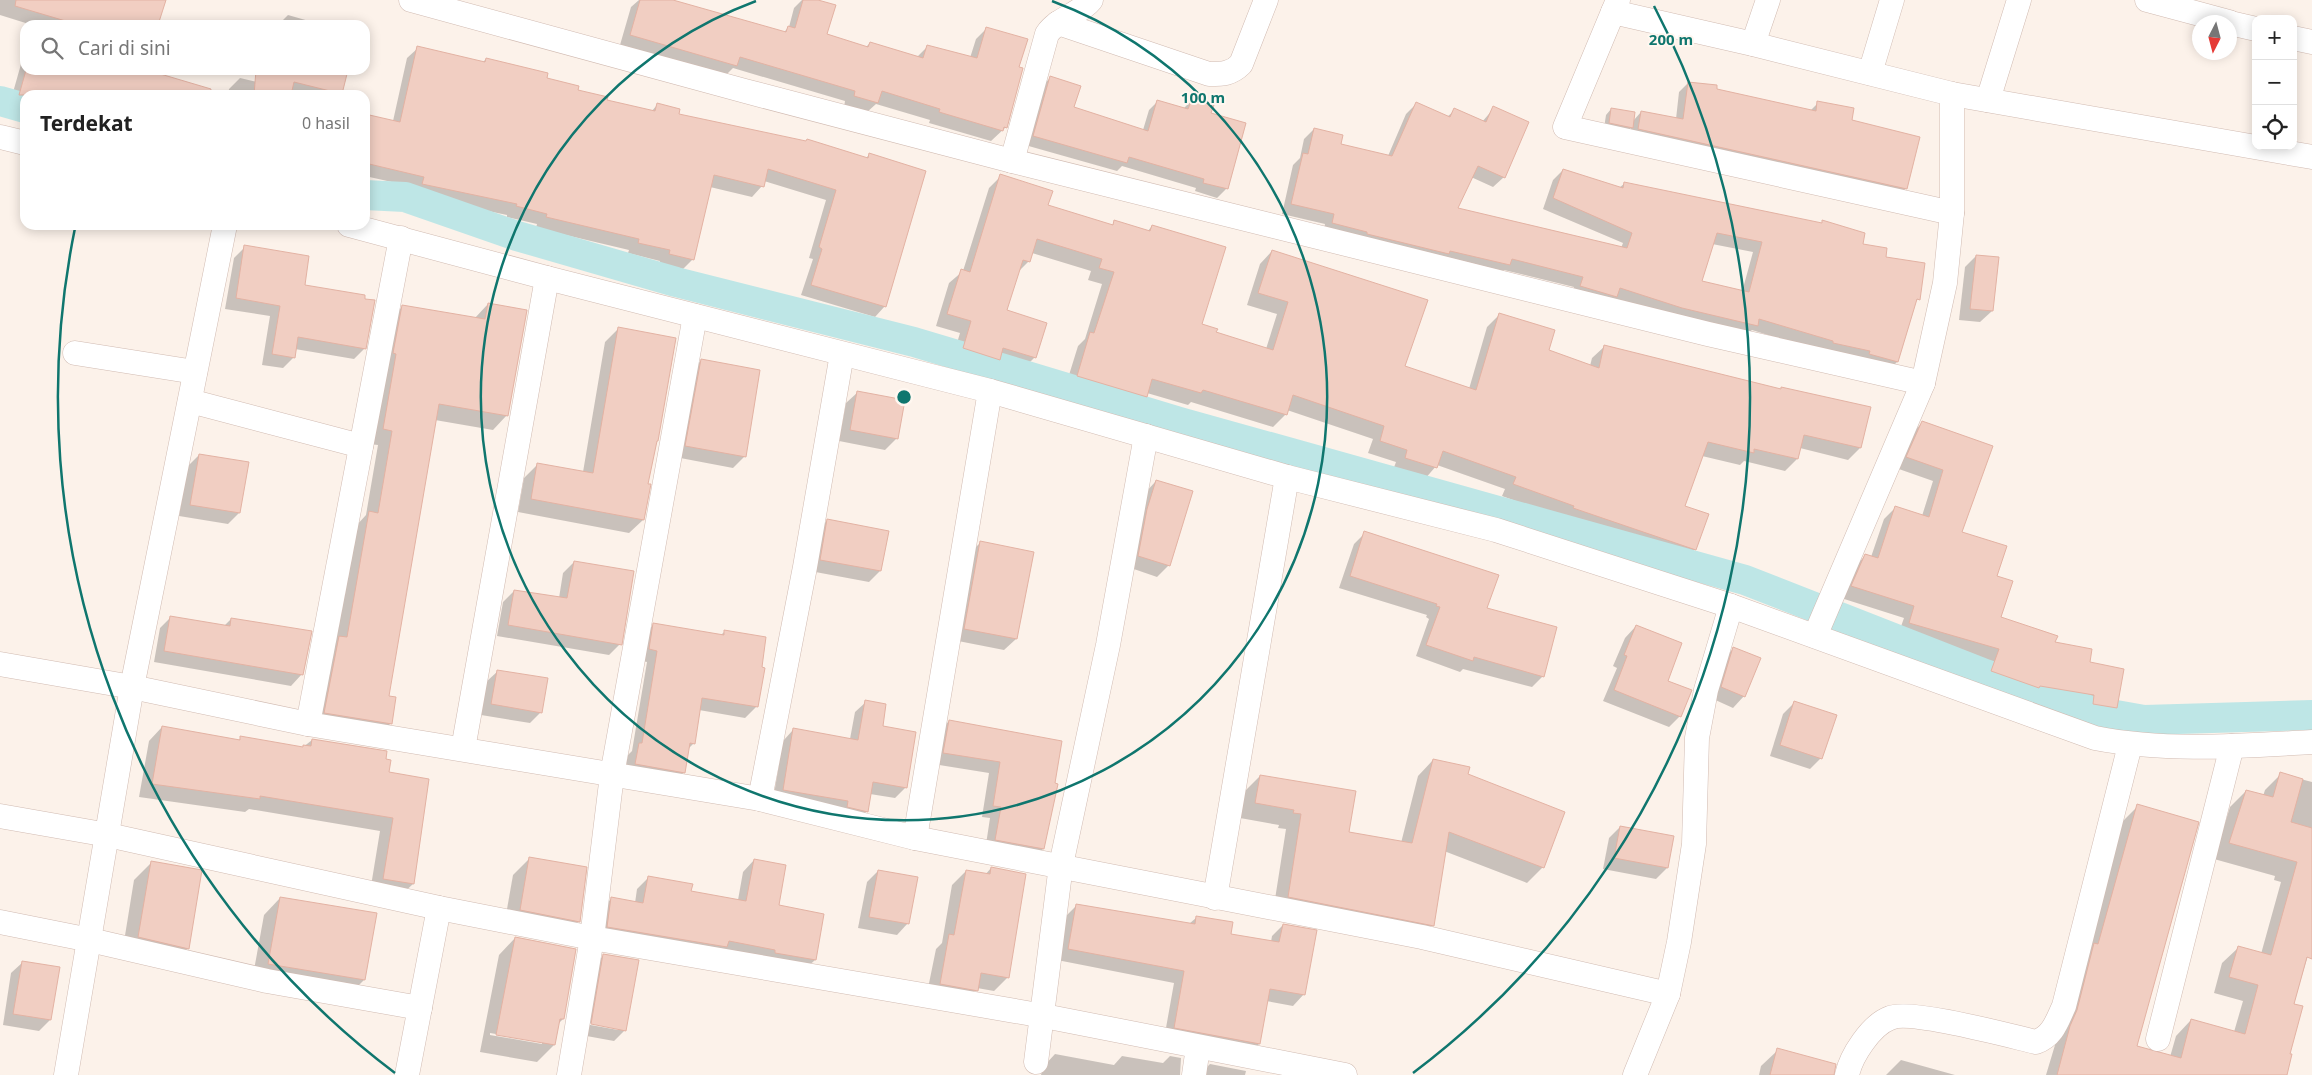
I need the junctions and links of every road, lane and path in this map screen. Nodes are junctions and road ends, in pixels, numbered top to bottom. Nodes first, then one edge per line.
1 (411, 0) edge
2 (1091, 0) edge
3 (1266, 0) edge
4 (1768, 0) edge
5 (1892, 0) edge
6 (2019, 0) edge
7 (2147, 0) edge
8 (1616, 6) edge
9 (2200, 15) edge
10 (1058, 23) junction
11 (2237, 25) edge
12 (2252, 28) edge
13 (2297, 39) edge
14 (2312, 42) edge
15 (1753, 44) junction
16 (1870, 73) junction
17 (1952, 94) junction
18 (1988, 100) junction
19 (0, 137) edge
20 (20, 142) edge
21 (2312, 157) edge
22 (1012, 160) junction
23 (1952, 213) junction
24 (224, 230) edge
25 (369, 230) edge
26 (401, 238) junction
27 (547, 278) junction
28 (695, 316) junction
29 (75, 353) dead end
30 (842, 354) junction
31 (196, 372) junction
32 (1924, 383) junction
33 (990, 391) junction
34 (190, 401) junction
35 (1146, 436) junction
36 (361, 446) junction
37 (1287, 477) junction
38 (1731, 606) junction
39 (1818, 626) junction
40 (0, 664) edge
41 (132, 687) junction
42 (308, 724) junction
43 (2312, 742) edge
44 (2130, 745) junction
45 (2232, 746) junction
46 (463, 749) junction
47 (612, 775) junction
48 (760, 799) junction
49 (0, 816) edge
50 (108, 835) junction
51 (915, 838) junction
52 (1061, 865) junction
53 (1215, 898) junction
54 (439, 908) junction
55 (0, 922) edge
56 (592, 938) junction
57 (90, 940) junction
58 (1668, 994) junction
59 (420, 1008) junction
60 (1044, 1016) junction
61 (2158, 1039) dead end
62 (1198, 1047) junction
63 (1036, 1062) dead end
64 (66, 1075) edge
65 (407, 1075) edge
66 (569, 1075) edge
67 (1194, 1075) edge
68 (1345, 1075) edge
69 (1635, 1075) edge
70 (1847, 1075) edge

1 - 22 street
2 - 10 street
3 - 10 street
4 - 15 street
5 - 16 street
6 - 18 street
7 - 9 street
8 - 15 street
8 - 23 street
10 - 22 street
11 - 12 street
13 - 14 street
15 - 16 street
16 - 17 street
17 - 18 street
17 - 23 street
18 - 21 street
19 - 20 street
22 - 32 street
23 - 32 street
24 - 31 street
25 - 26 street
26 - 27 street
26 - 36 street
27 - 28 street
27 - 46 street
28 - 30 street
28 - 47 street
29 - 31 street
30 - 33 street
30 - 48 street
31 - 34 street
32 - 39 street
33 - 35 street
33 - 51 street
34 - 36 street
34 - 41 street
35 - 37 street
35 - 52 street
36 - 42 street
37 - 38 street
37 - 53 street
38 - 39 street
38 - 58 street
39 - 44 street
40 - 41 street
41 - 42 street
41 - 50 street
42 - 46 street
43 - 45 street
44 - 45 street
44 - 70 street
45 - 61 street
46 - 47 street
47 - 48 street
47 - 56 street
48 - 51 street
49 - 50 street
50 - 54 street
50 - 57 street
51 - 52 street
52 - 53 street
52 - 60 street
53 - 58 street
54 - 56 street
54 - 59 street
55 - 57 street
56 - 60 street
56 - 66 street
57 - 59 street
57 - 64 street
58 - 69 street
59 - 65 street
60 - 62 street
60 - 63 street
62 - 67 street
62 - 68 street

